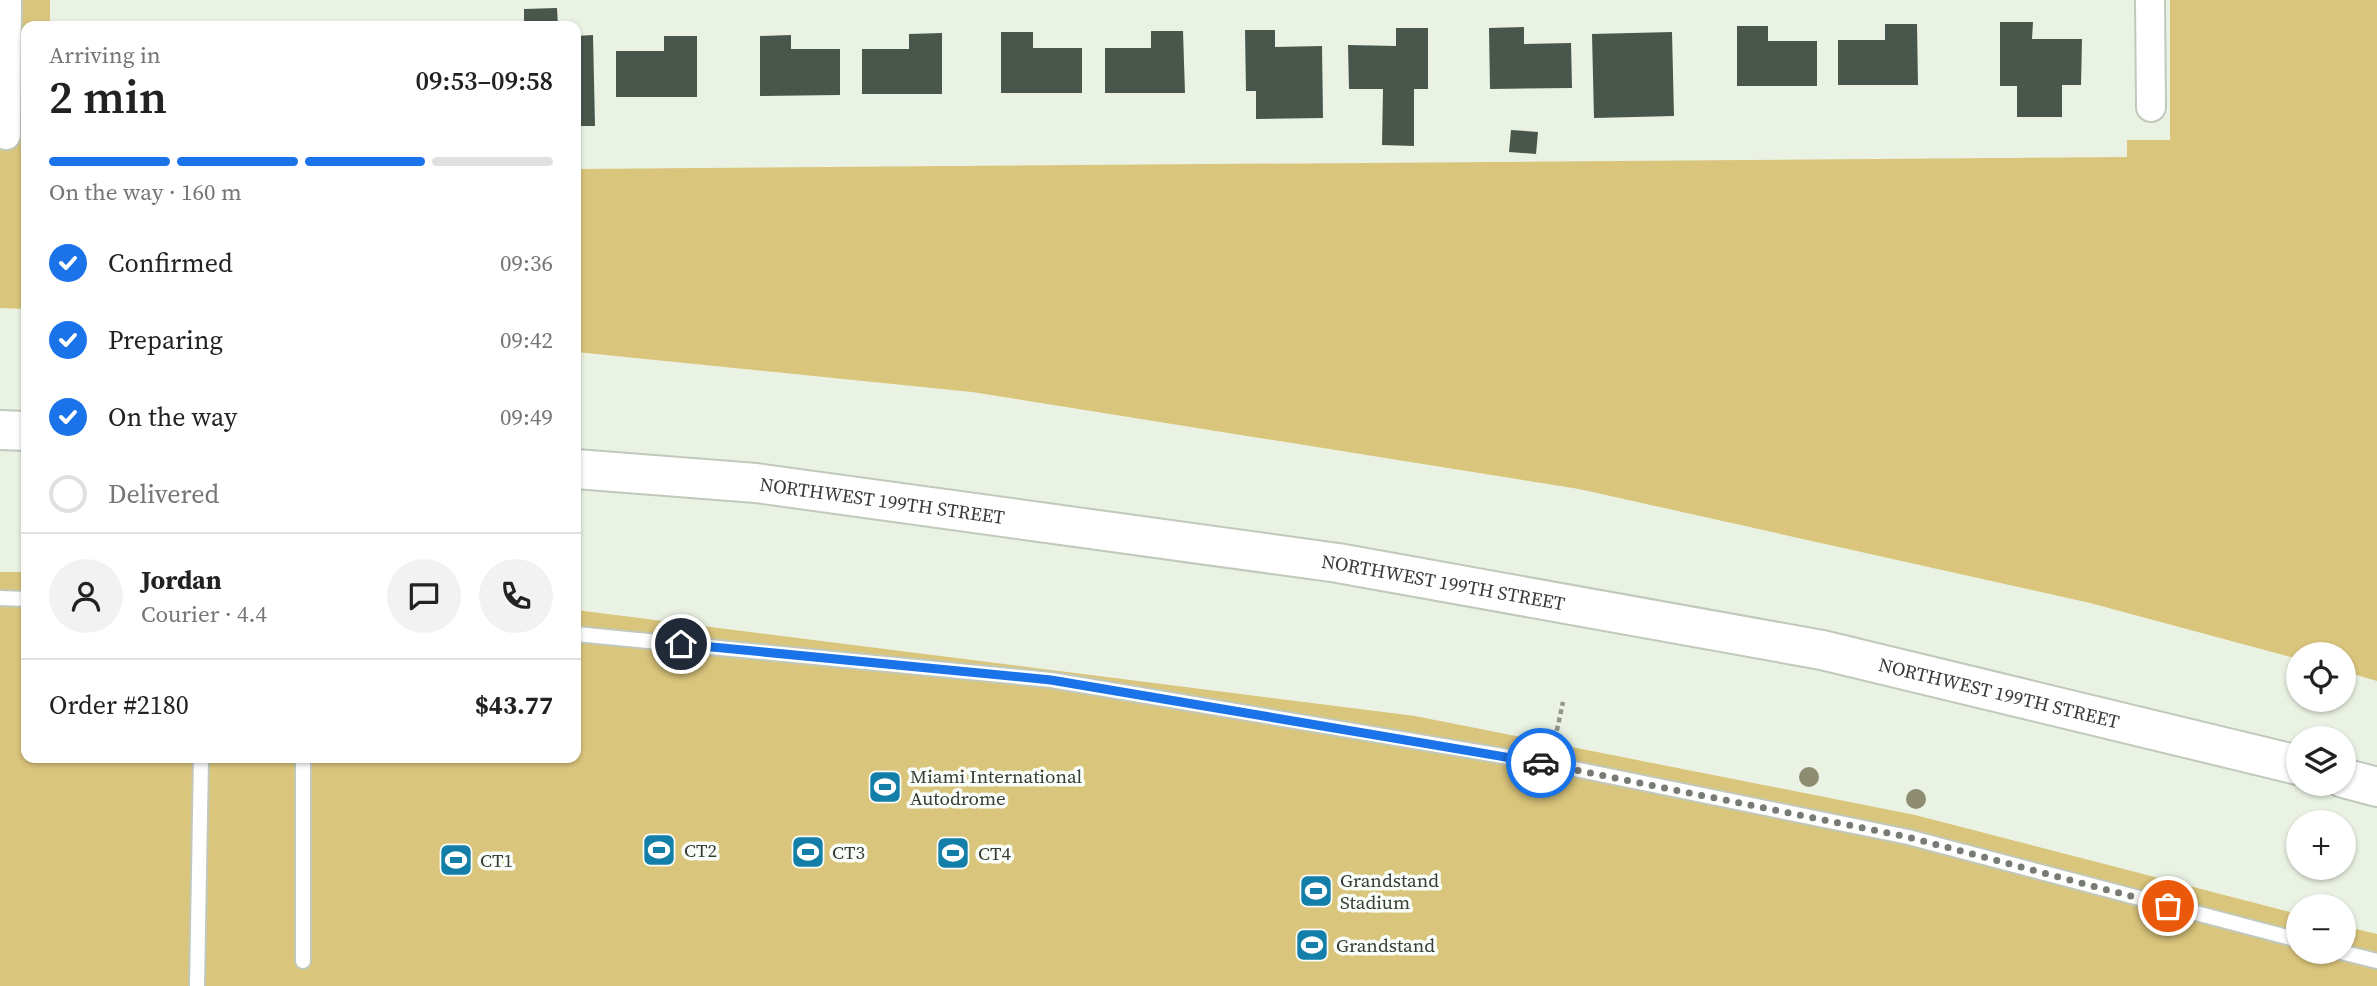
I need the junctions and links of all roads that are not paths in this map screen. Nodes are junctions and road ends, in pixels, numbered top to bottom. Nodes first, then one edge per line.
1 (7, 0) edge
2 (2150, 0) edge
3 (2151, 107) dead end
4 (6, 135) dead end
5 (0, 430) edge
6 (21, 431) edge
7 (581, 468) edge
8 (0, 598) edge
9 (21, 598) edge
10 (581, 634) edge
11 (2286, 762) edge
12 (201, 763) edge
13 (303, 763) edge
14 (2356, 781) edge
15 (2377, 787) edge
16 (2286, 937) edge
17 (2356, 956) edge
18 (303, 961) dead end
19 (2377, 961) edge
20 (197, 986) edge

1 - 4 street
2 - 3 street
5 - 6 main road
7 - 11 main road, NORTHWEST 199TH STREET
8 - 9 lane
10 - 16 lane
12 - 20 lane
13 - 18 lane
14 - 15 main road
17 - 19 lane

